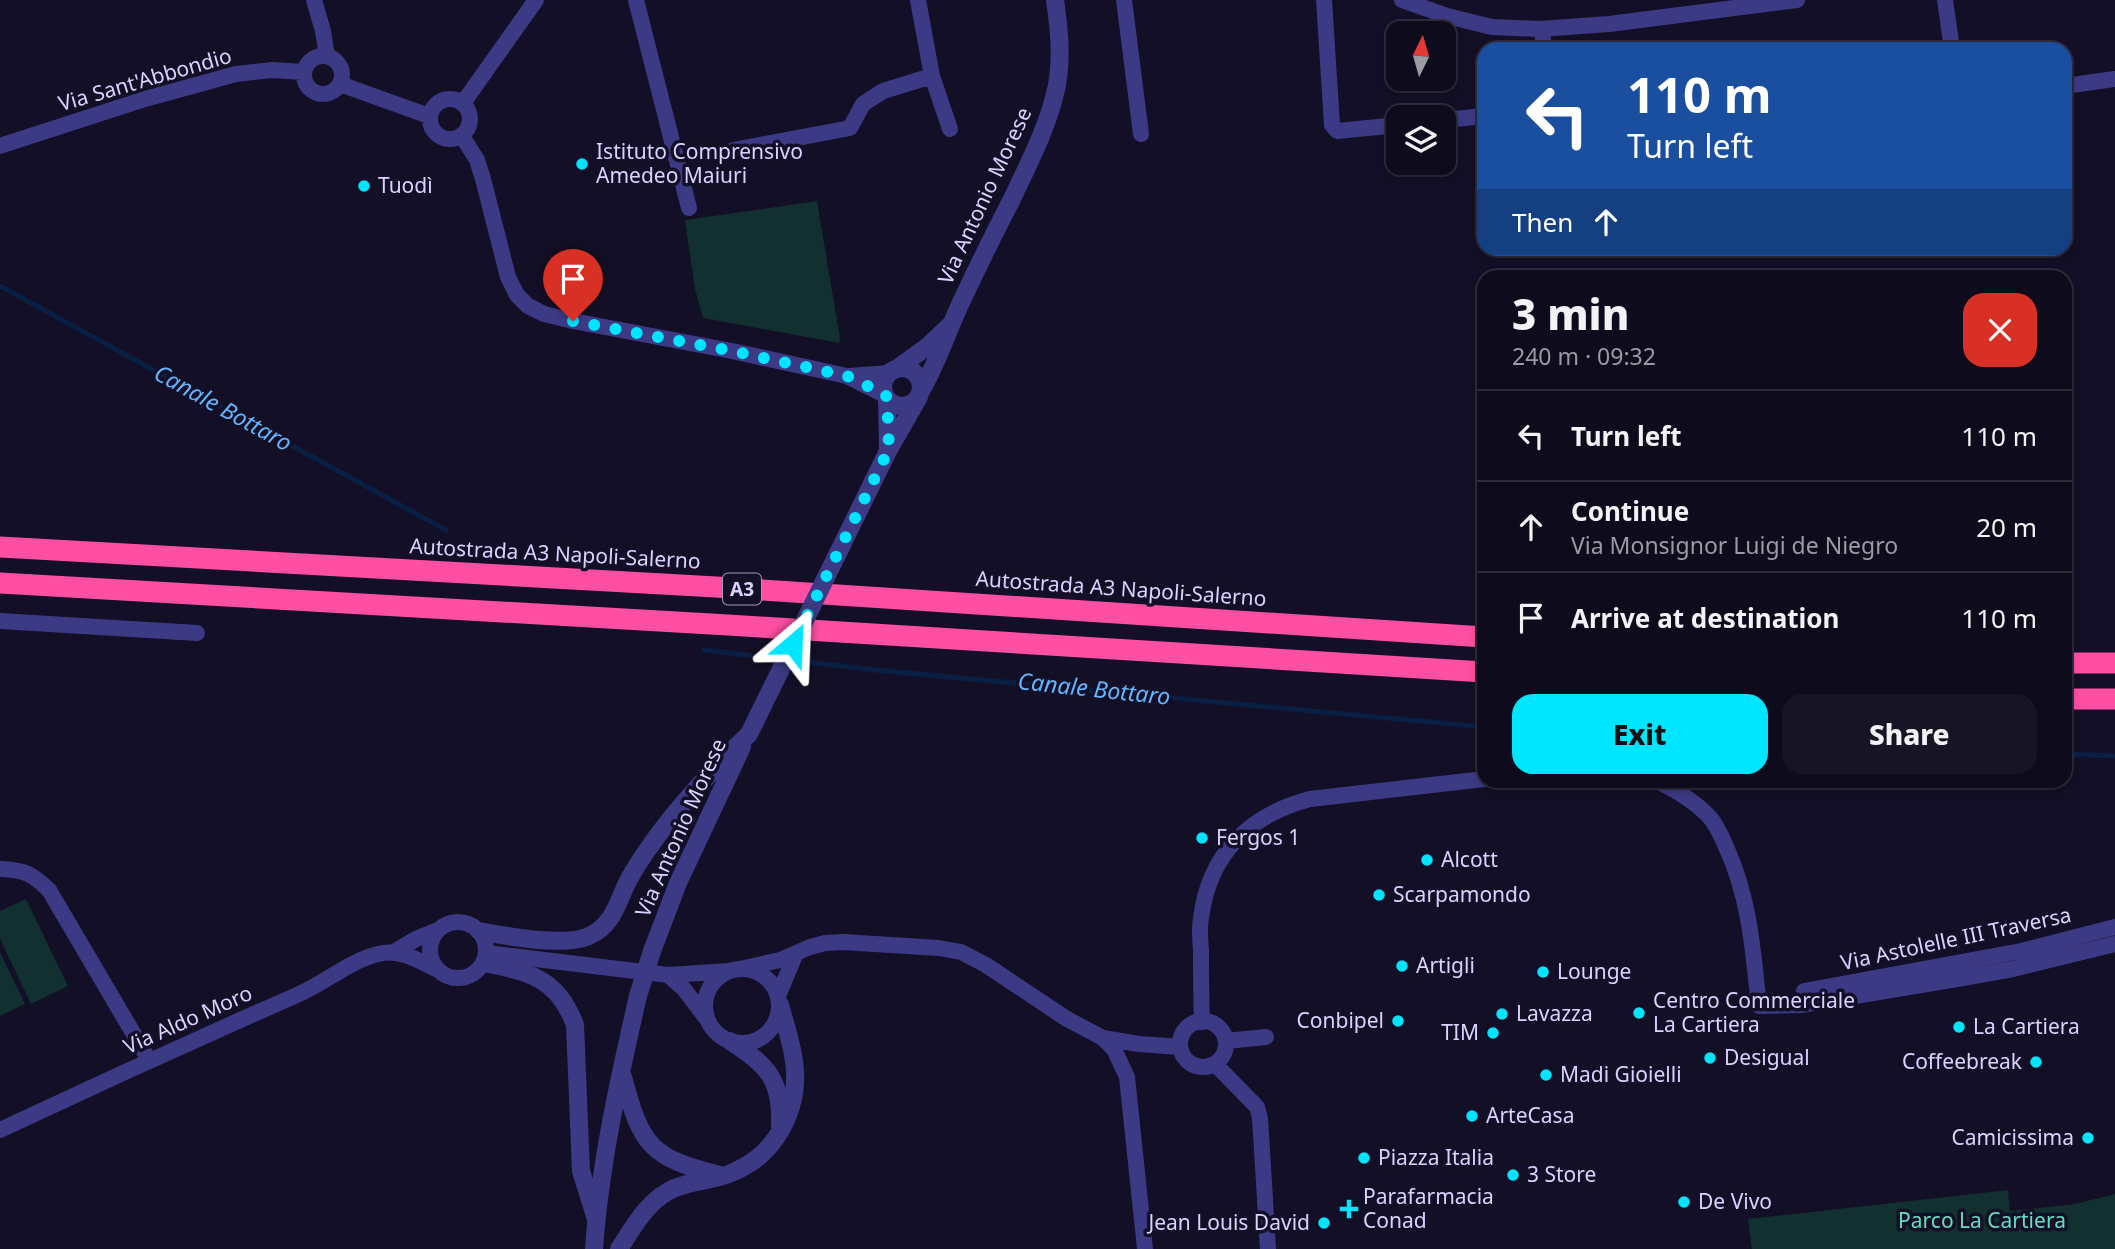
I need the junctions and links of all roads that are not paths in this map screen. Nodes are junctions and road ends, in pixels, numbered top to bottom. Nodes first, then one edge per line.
1 (314, 0) edge
2 (537, 0) edge
3 (636, 0) edge
4 (918, 0) edge
5 (1055, 0) edge
6 (1124, 0) edge
7 (1324, 0) edge
8 (1402, 0) edge
9 (1797, 0) edge
10 (1945, 0) edge
11 (1542, 29) junction
12 (1543, 42) edge
13 (1951, 42) edge
14 (327, 56) junction
15 (304, 72) junction
16 (932, 76) junction
17 (2115, 79) edge
18 (340, 84) junction
19 (2072, 85) edge
20 (463, 103) junction
21 (429, 116) junction
22 (1477, 117) edge
23 (1456, 119) edge
24 (1386, 126) edge
25 (950, 129) dead end
26 (1141, 134) dead end
27 (462, 136) junction
28 (0, 146) edge
29 (733, 150) dead end
30 (689, 208) dead end
31 (949, 326) junction
32 (893, 372) junction
33 (847, 376) junction
34 (920, 394) junction
35 (886, 397) junction
36 (888, 451) junction
37 (0, 547) edge
38 (0, 583) edge
39 (0, 621) edge
40 (197, 633) dead end
41 (1477, 637) edge
42 (2072, 663) edge
43 (2115, 663) edge
44 (1477, 672) edge
45 (2072, 699) edge
46 (2115, 699) edge
47 (748, 734) junction
48 (1477, 780) edge
49 (1669, 788) edge
50 (0, 869) edge
51 (2115, 927) edge
52 (438, 930) junction
53 (479, 931) junction
54 (2115, 943) edge
55 (394, 952) junction
56 (796, 953) junction
57 (485, 958) junction
58 (438, 970) junction
59 (735, 970) junction
60 (668, 975) junction
61 (1804, 991) dead end
62 (779, 1001) junction
63 (708, 1021) junction
64 (1202, 1022) junction
65 (1266, 1037) dead end
66 (1103, 1038) junction
67 (730, 1041) junction
68 (1226, 1041) junction
69 (1180, 1047) junction
70 (149, 1060) junction
71 (1215, 1064) junction
72 (621, 1070) junction
73 (0, 1130) edge
74 (780, 1131) junction
75 (723, 1176) junction
76 (596, 1219) junction
77 (594, 1249) edge
78 (619, 1249) edge
79 (1144, 1249) edge
80 (1268, 1249) edge

1 - 14 street
2 - 20 street
3 - 30 street
4 - 16 street
5 - 31 street, Via Antonio Morese
6 - 26 street
7 - 24 street
8 - 11 street
9 - 11 street
10 - 13 street
11 - 12 street
14 - 15 street
14 - 18 street
15 - 18 street
15 - 28 street, Via Sant'Abbondio
16 - 25 street
16 - 29 street
17 - 19 street
18 - 21 street
20 - 21 street
20 - 27 street
21 - 27 street
22 - 23 street
27 - 33 street
31 - 32 street, Via Antonio Morese
31 - 34 street, Via Antonio Morese
32 - 33 street
32 - 34 street
32 - 35 street, Via Antonio Morese
33 - 35 street
34 - 35 street
34 - 36 street, Via Antonio Morese
35 - 36 street, Via Antonio Morese
36 - 47 street, Via Antonio Morese, bridge
37 - 41 highway, Autostrada A3 Napoli-Salerno / A3
38 - 44 highway, A3
39 - 40 street
42 - 43 highway
45 - 46 highway
47 - 53 street
47 - 72 street, Via Antonio Morese, bridge
48 - 64 street
49 - 54 street
50 - 70 street
51 - 61 street, Via Astolelle III Traversa
52 - 53 street
52 - 55 street, Via Aldo Moro
52 - 58 street
53 - 57 street
55 - 58 street
55 - 70 street, Via Aldo Moro
56 - 59 street
56 - 62 street
56 - 66 street
57 - 58 street
57 - 60 street
57 - 76 street
59 - 60 street
59 - 62 street
59 - 63 street
60 - 63 street
62 - 67 street
62 - 74 street
63 - 67 street
64 - 68 street
64 - 69 street
65 - 68 street
66 - 69 street
66 - 79 street
67 - 74 street
68 - 71 street
69 - 71 street
70 - 73 street, Via Aldo Moro
71 - 80 street
72 - 75 street
72 - 76 street, Via Antonio Morese
74 - 75 street
75 - 78 street
76 - 77 street, Via Antonio Morese

